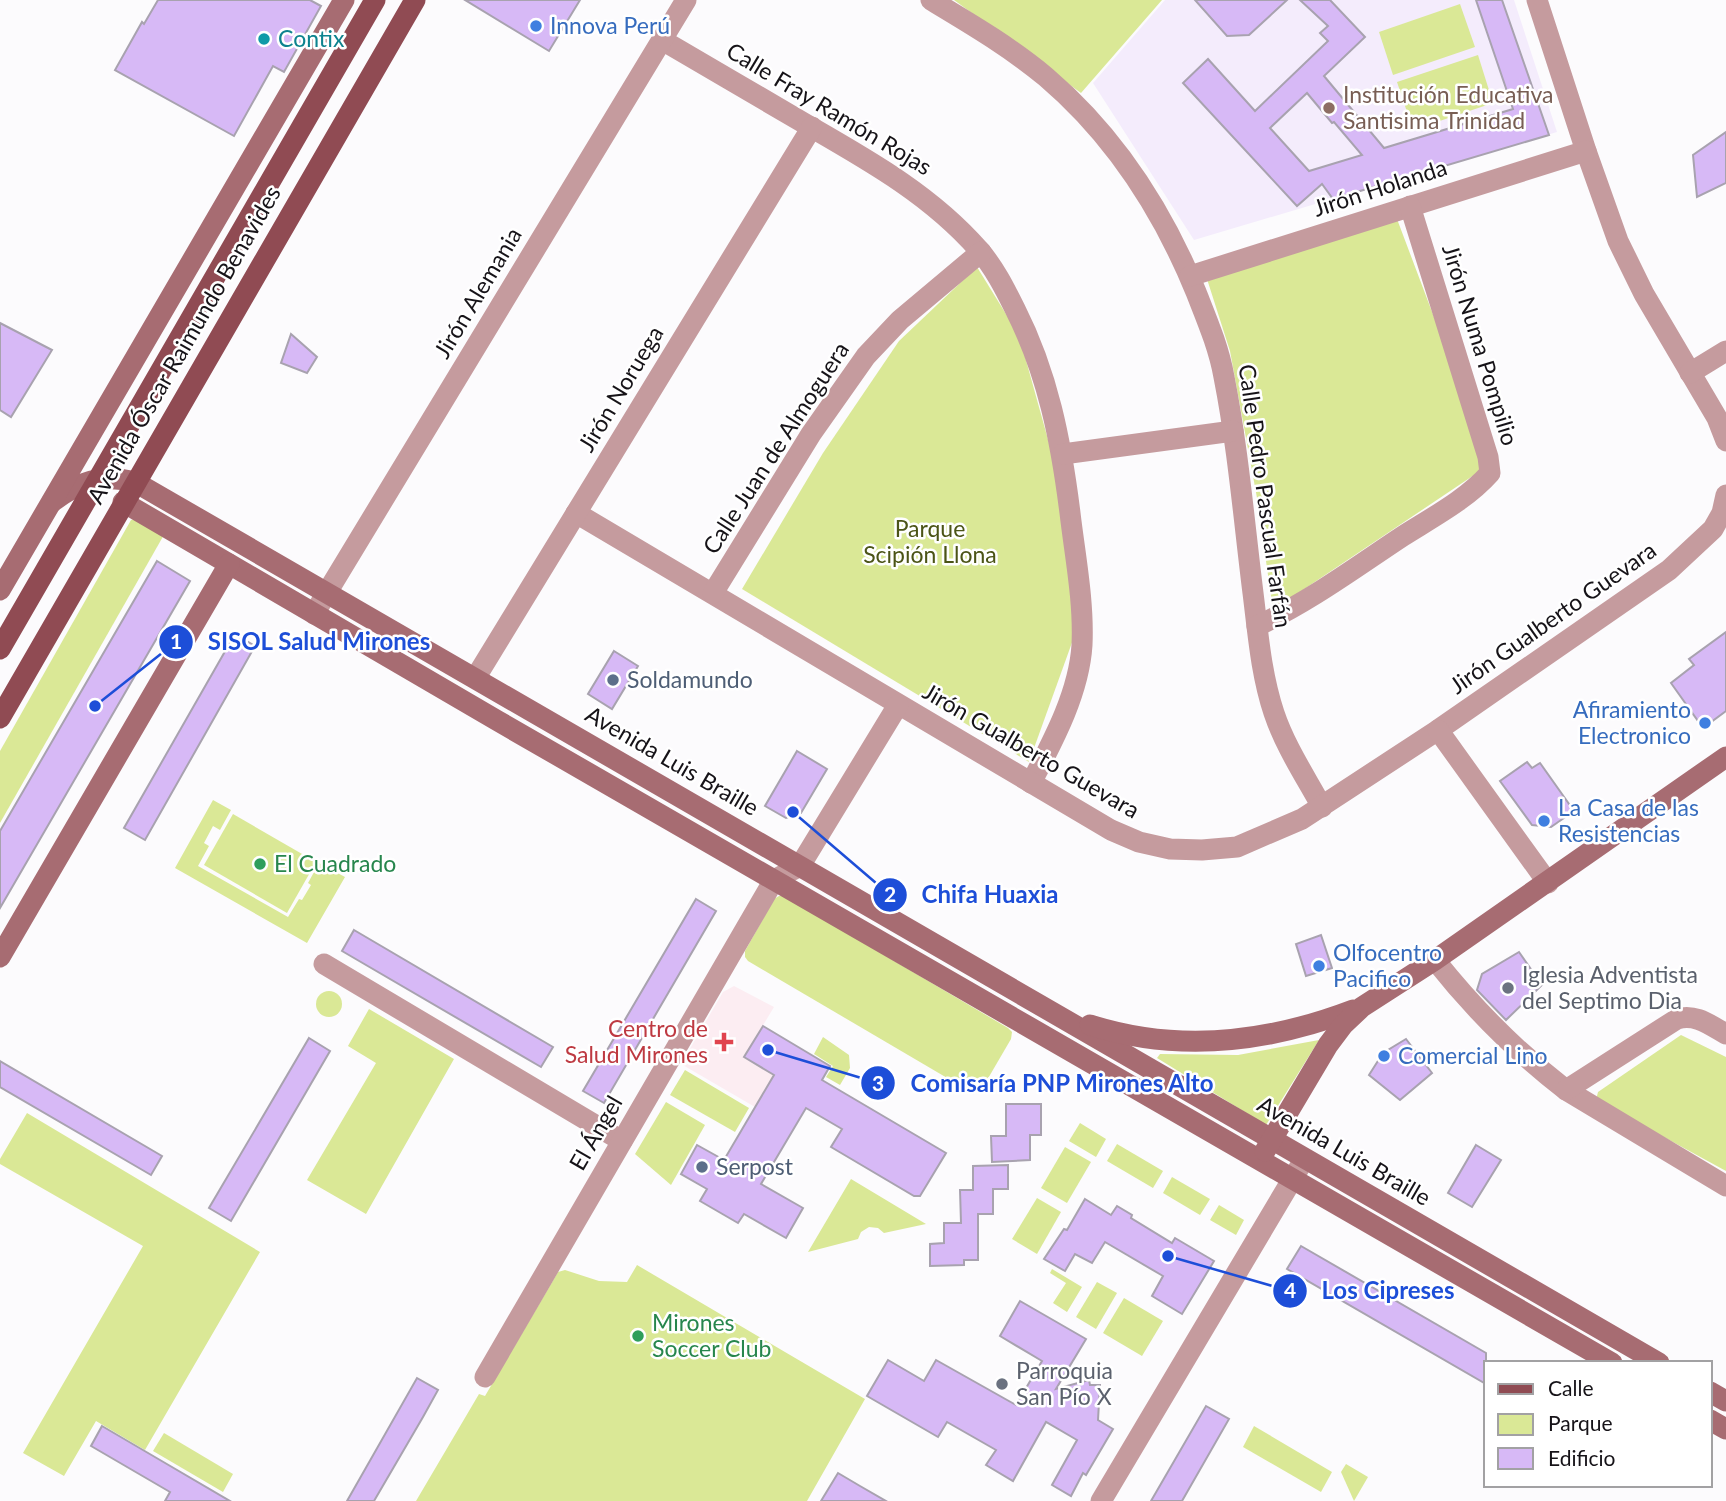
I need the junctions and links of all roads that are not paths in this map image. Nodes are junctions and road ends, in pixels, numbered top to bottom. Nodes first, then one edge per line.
1 (344, 0) edge
2 (375, 0) edge
3 (415, 0) edge
4 (686, 0) edge
5 (931, 0) edge
6 (1537, 0) edge
7 (662, 40) junction
8 (812, 127) junction
9 (1586, 150) junction
10 (1410, 206) junction
11 (981, 252) junction
12 (1189, 276) junction
13 (1726, 351) edge
14 (1690, 373) junction
15 (1233, 431) junction
16 (1726, 441) edge
17 (1063, 454) junction
18 (98, 479) junction
19 (135, 482) junction
20 (1726, 495) edge
21 (52, 502) junction
22 (123, 502) junction
23 (576, 513) junction
24 (229, 564) junction
25 (0, 590) edge
26 (327, 593) junction
27 (713, 593) junction
28 (314, 614) junction
29 (1257, 626) junction
30 (0, 649) edge
31 (476, 677) junction
32 (898, 705) junction
33 (0, 718) edge
34 (1438, 730) junction
35 (1725, 760) edge
36 (1031, 783) junction
37 (1322, 807) junction
38 (800, 866) junction
39 (774, 880) junction
40 (1548, 883) junction
41 (0, 957) edge
42 (1435, 960) junction
43 (324, 964) dead end
44 (1362, 1007) junction
45 (1060, 1015) junction
46 (1726, 1034) edge
47 (1566, 1090) junction
48 (622, 1141) junction
49 (1266, 1149) junction
50 (1304, 1159) junction
51 (1293, 1178) junction
52 (1726, 1186) edge
53 (1609, 1361) edge
54 (1656, 1361) edge
55 (485, 1377) dead end
56 (1101, 1501) edge

1 - 21 street, Avenida Óscar Raimundo Benavides
2 - 18 main road, Avenida Óscar Raimundo Benavides
3 - 19 main road, Avenida Óscar Raimundo Benavides
4 - 7 street, Jirón Alemania
5 - 12 street, Calle Pedro Pascual Farfán
6 - 9 street
7 - 8 street, Calle Fray Ramón Rojas
7 - 26 street, Jirón Alemania
8 - 11 street, Calle Fray Ramón Rojas
8 - 23 street, Jirón Noruega
9 - 10 street, Jirón Holanda
9 - 14 street
10 - 12 street, Jirón Holanda
10 - 29 street, Jirón Numa Pompilio
11 - 17 street, Calle Fray Ramón Rojas
11 - 27 street, Calle Juan de Almoguera
12 - 15 street, Calle Pedro Pascual Farfán
13 - 14 street
14 - 16 street
15 - 17 street
15 - 29 street, Calle Pedro Pascual Farfán
17 - 36 street, Calle Fray Ramón Rojas
18 - 19 street, Avenida Luis Braille
18 - 21 street, Avenida Luis Braille
18 - 30 main road, Avenida Óscar Raimundo Benavides
19 - 22 main road, Avenida Óscar Raimundo Benavides
19 - 26 street, Avenida Luis Braille
20 - 34 street, Jirón Gualberto Guevara
21 - 25 street, Avenida Óscar Raimundo Benavides
22 - 24 street, Avenida Luis Braille
22 - 33 main road, Avenida Óscar Raimundo Benavides
23 - 27 street, Jirón Gualberto Guevara
23 - 31 street, Jirón Noruega
24 - 28 street, Avenida Luis Braille
24 - 41 street
26 - 28 street, Jirón Alemania
26 - 31 street, Avenida Luis Braille
27 - 32 street, Jirón Gualberto Guevara
28 - 39 street, Avenida Luis Braille
29 - 37 street, Calle Pedro Pascual Farfán
31 - 38 street, Avenida Luis Braille
32 - 36 street, Jirón Gualberto Guevara
32 - 38 street
34 - 37 street, Jirón Gualberto Guevara
34 - 40 street
35 - 40 street
36 - 37 street, Jirón Gualberto Guevara
38 - 39 street
38 - 45 street, Avenida Luis Braille
39 - 48 street, El Ángel
39 - 49 street, Avenida Luis Braille
40 - 42 street
42 - 44 street
42 - 47 street
43 - 48 street
44 - 45 street
44 - 49 street
45 - 49 street, Avenida Luis Braille
46 - 47 street
47 - 52 street
48 - 55 street, El Ángel
49 - 50 street, Avenida Luis Braille
49 - 51 street, Avenida Luis Braille
50 - 51 street
50 - 54 street, Avenida Luis Braille
51 - 53 street, Avenida Luis Braille
51 - 56 street

